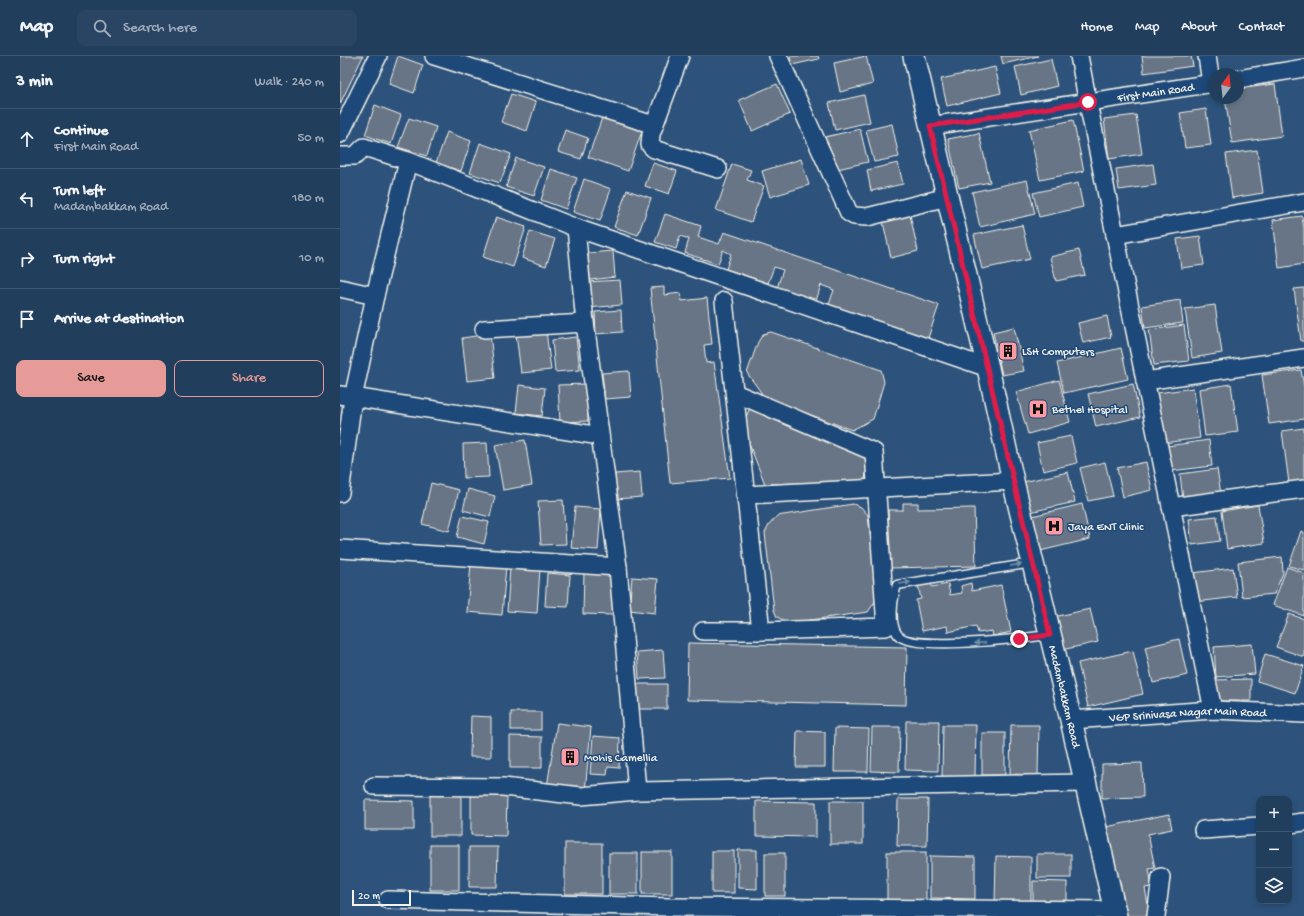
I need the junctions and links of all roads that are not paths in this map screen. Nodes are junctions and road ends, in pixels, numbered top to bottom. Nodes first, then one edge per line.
1 (378, 56) edge
2 (434, 56) edge
3 (680, 56) edge
4 (778, 56) edge
5 (914, 56) edge
6 (1079, 56) edge
7 (1207, 56) edge
8 (1209, 68) edge
9 (1304, 68) edge
10 (1244, 78) edge
11 (1208, 84) edge
12 (1088, 102) junction
13 (654, 125) junction
14 (930, 126) junction
15 (340, 134) edge
16 (340, 156) edge
17 (408, 161) junction
18 (718, 169) dead end
19 (947, 197) junction
20 (1304, 202) edge
21 (576, 228) junction
22 (1115, 235) junction
23 (340, 288) edge
24 (375, 296) junction
25 (724, 302) dead end
26 (585, 323) junction
27 (484, 329) dead end
28 (1304, 358) edge
29 (988, 368) junction
30 (1145, 381) junction
31 (735, 393) junction
32 (347, 396) edge
33 (600, 436) junction
34 (1012, 481) junction
35 (877, 488) junction
36 (1304, 489) edge
37 (340, 493) edge
38 (745, 495) junction
39 (1171, 507) junction
40 (340, 549) edge
41 (1033, 563) junction
42 (618, 567) junction
43 (703, 631) dead end
44 (761, 631) junction
45 (1050, 635) junction
46 (1213, 710) junction
47 (1304, 714) edge
48 (1071, 720) junction
49 (1086, 783) junction
50 (374, 786) dead end
51 (637, 791) junction
52 (1304, 822) edge
53 (1292, 824) edge
54 (1256, 826) edge
55 (1203, 830) dead end
56 (1161, 877) dead end
57 (388, 900) dead end
58 (1115, 913) edge
59 (1156, 916) edge

1 - 15 street
2 - 13 street
3 - 13 street
4 - 19 street
5 - 14 street, Madambakkam Road
6 - 12 street
7 - 8 street
9 - 10 street
11 - 12 street, First Main Road
12 - 14 street, First Main Road
12 - 22 street
13 - 18 street
14 - 19 street, Madambakkam Road
16 - 17 street
17 - 21 street
17 - 24 street
19 - 29 street, Madambakkam Road
20 - 22 street
21 - 26 street
21 - 29 street
22 - 30 street
23 - 24 street
24 - 32 street
25 - 31 street
26 - 27 street
26 - 33 street
28 - 30 street
29 - 34 street, Madambakkam Road
30 - 39 street
31 - 35 street
31 - 38 street
32 - 33 street
32 - 37 street
33 - 42 street
34 - 35 street
34 - 41 street, Madambakkam Road
35 - 38 street
35 - 44 street
36 - 39 street
38 - 44 street
39 - 46 street
40 - 42 street
41 - 45 street, Madambakkam Road
45 -> 41 lane
42 - 51 street
43 - 44 street
45 - 48 street, Madambakkam Road
46 - 47 street, VGP Srinivasa Nagar Main Road
46 - 48 street, VGP Srinivasa Nagar Main Road
48 - 49 street, Madambakkam Road
49 - 51 street
49 - 58 street, Madambakkam Road
50 - 51 street
52 - 53 street
54 - 55 street
56 - 59 street
57 - 58 street

